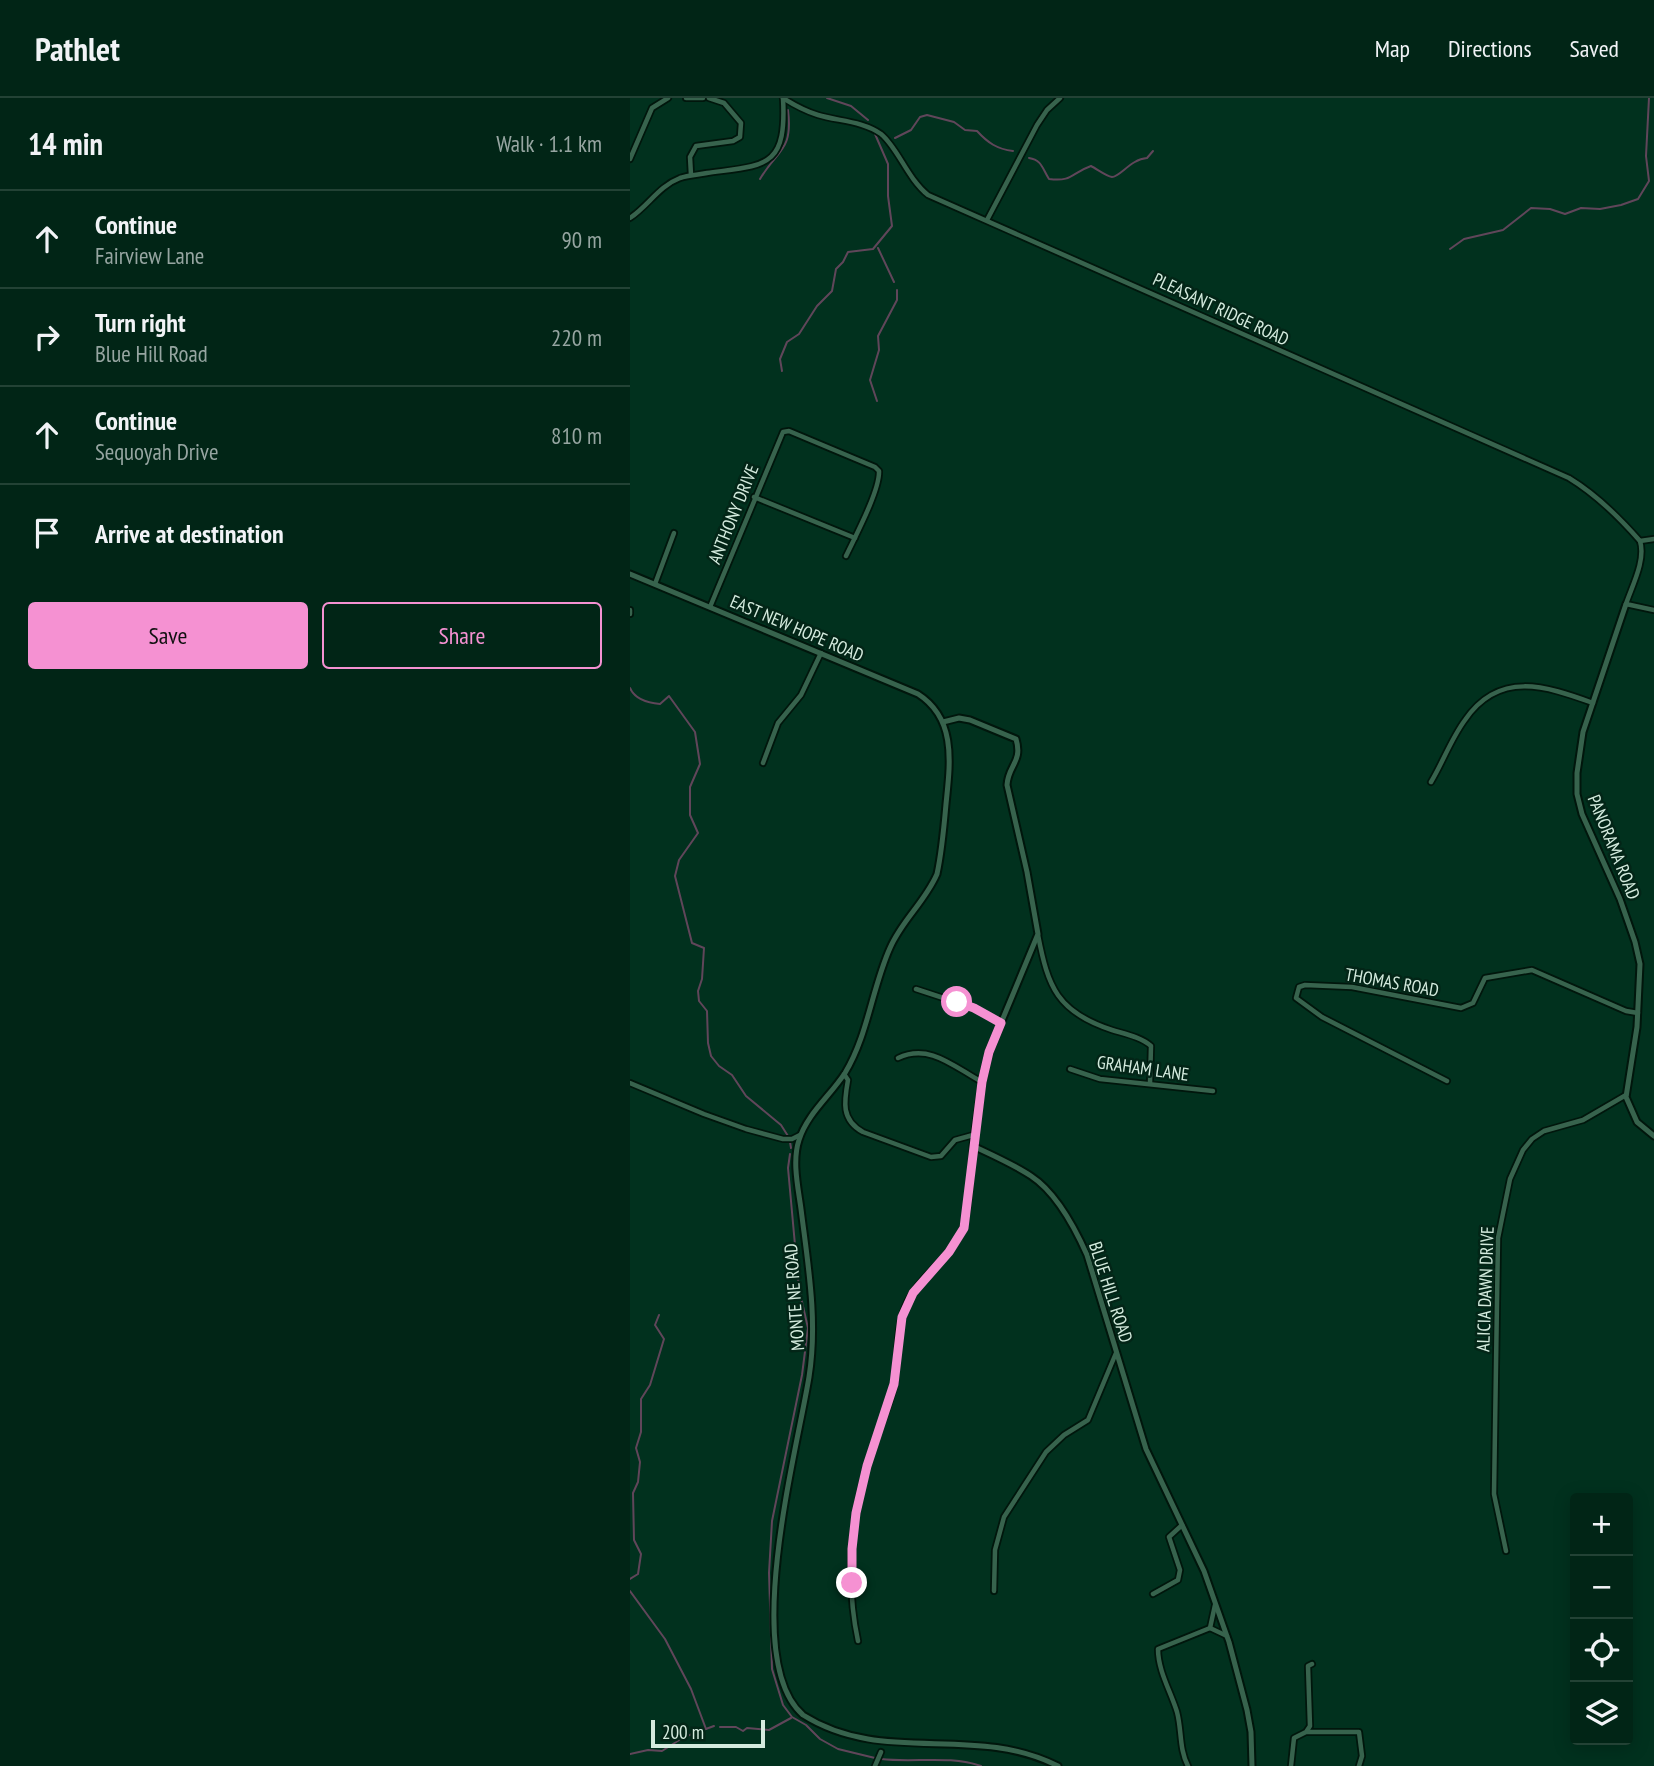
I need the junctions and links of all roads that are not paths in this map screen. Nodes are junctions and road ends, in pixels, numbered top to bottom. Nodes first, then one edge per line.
1 (667, 98) edge
2 (686, 98) edge
3 (703, 98) edge
4 (709, 98) edge
5 (783, 98) edge
6 (1060, 98) edge
7 (630, 159) edge
8 (691, 175) junction
9 (630, 218) edge
10 (987, 220) junction
11 (754, 497) junction
12 (674, 533) dead end
13 (855, 538) junction
14 (1654, 539) edge
15 (1640, 541) junction
16 (846, 556) dead end
17 (630, 574) edge
18 (655, 584) junction
19 (1626, 604) junction
20 (710, 607) junction
21 (1654, 610) edge
22 (821, 653) junction
23 (1593, 703) junction
24 (943, 723) junction
25 (764, 763) dead end
26 (1431, 782) dead end
27 (1038, 934) junction
28 (916, 989) dead end
29 (1638, 1013) junction
30 (1001, 1023) junction
31 (898, 1058) dead end
32 (1070, 1069) dead end
33 (844, 1074) junction
34 (1447, 1081) dead end
35 (982, 1082) junction
36 (630, 1083) edge
37 (1150, 1083) junction
38 (1213, 1091) dead end
39 (1626, 1096) junction
40 (801, 1135) junction
41 (974, 1135) junction
42 (1654, 1136) edge
43 (973, 1146) junction
44 (1116, 1353) junction
45 (1182, 1525) junction
46 (1506, 1551) dead end
47 (994, 1591) dead end
48 (1153, 1594) dead end
49 (1215, 1605) junction
50 (1210, 1628) junction
51 (1227, 1636) junction
52 (858, 1641) dead end
53 (1312, 1664) dead end
54 (1305, 1732) junction
55 (838, 1740) dead end
56 (869, 1750) dead end
57 (943, 1751) dead end
58 (881, 1752) junction
59 (891, 1752) dead end
60 (875, 1766) edge
61 (1058, 1766) edge
62 (1188, 1766) edge
63 (1252, 1766) edge
64 (1291, 1766) edge
65 (1359, 1766) edge

1 - 7 street
2 - 3 street
4 - 8 street
5 - 8 street
5 - 10 street, PLEASANT RIDGE ROAD
6 - 10 street
8 - 9 street
10 - 15 street, PLEASANT RIDGE ROAD
11 - 13 street
11 - 13 street, ANTHONY DRIVE
11 - 20 street, ANTHONY DRIVE
12 - 18 street
13 - 16 street
14 - 15 street
15 - 19 street
17 - 18 street, EAST NEW HOPE ROAD
18 - 20 street, EAST NEW HOPE ROAD
19 - 21 street
19 - 23 street, PANORAMA ROAD
20 - 22 street, EAST NEW HOPE ROAD
22 - 24 street, EAST NEW HOPE ROAD
22 - 25 street
23 - 26 street
23 - 29 street, PANORAMA ROAD
24 - 27 street
24 - 33 street, MONTE NE ROAD
27 - 30 street
27 - 37 street
28 - 30 street
29 - 34 street, THOMAS ROAD
29 - 39 street, PANORAMA ROAD
30 - 35 street
31 - 35 street
32 - 37 street, GRAHAM LANE
33 - 40 street, MONTE NE ROAD
33 - 41 street
35 - 41 street
36 - 40 street
37 - 38 street, GRAHAM LANE
39 - 42 street
39 - 46 street, ALICIA DAWN DRIVE
40 - 55 street, MONTE NE ROAD
41 - 43 street
43 - 44 street, BLUE HILL ROAD
43 - 52 street
44 - 45 street, BLUE HILL ROAD
44 - 47 street
45 - 48 street
45 - 49 street, BLUE HILL ROAD
49 - 50 street
49 - 51 street, BLUE HILL ROAD
50 - 51 street
50 - 62 street
51 - 63 street, BLUE HILL ROAD
53 - 54 street
54 - 64 street
54 - 65 street
56 - 58 street
57 - 61 street
58 - 59 street
58 - 60 street

